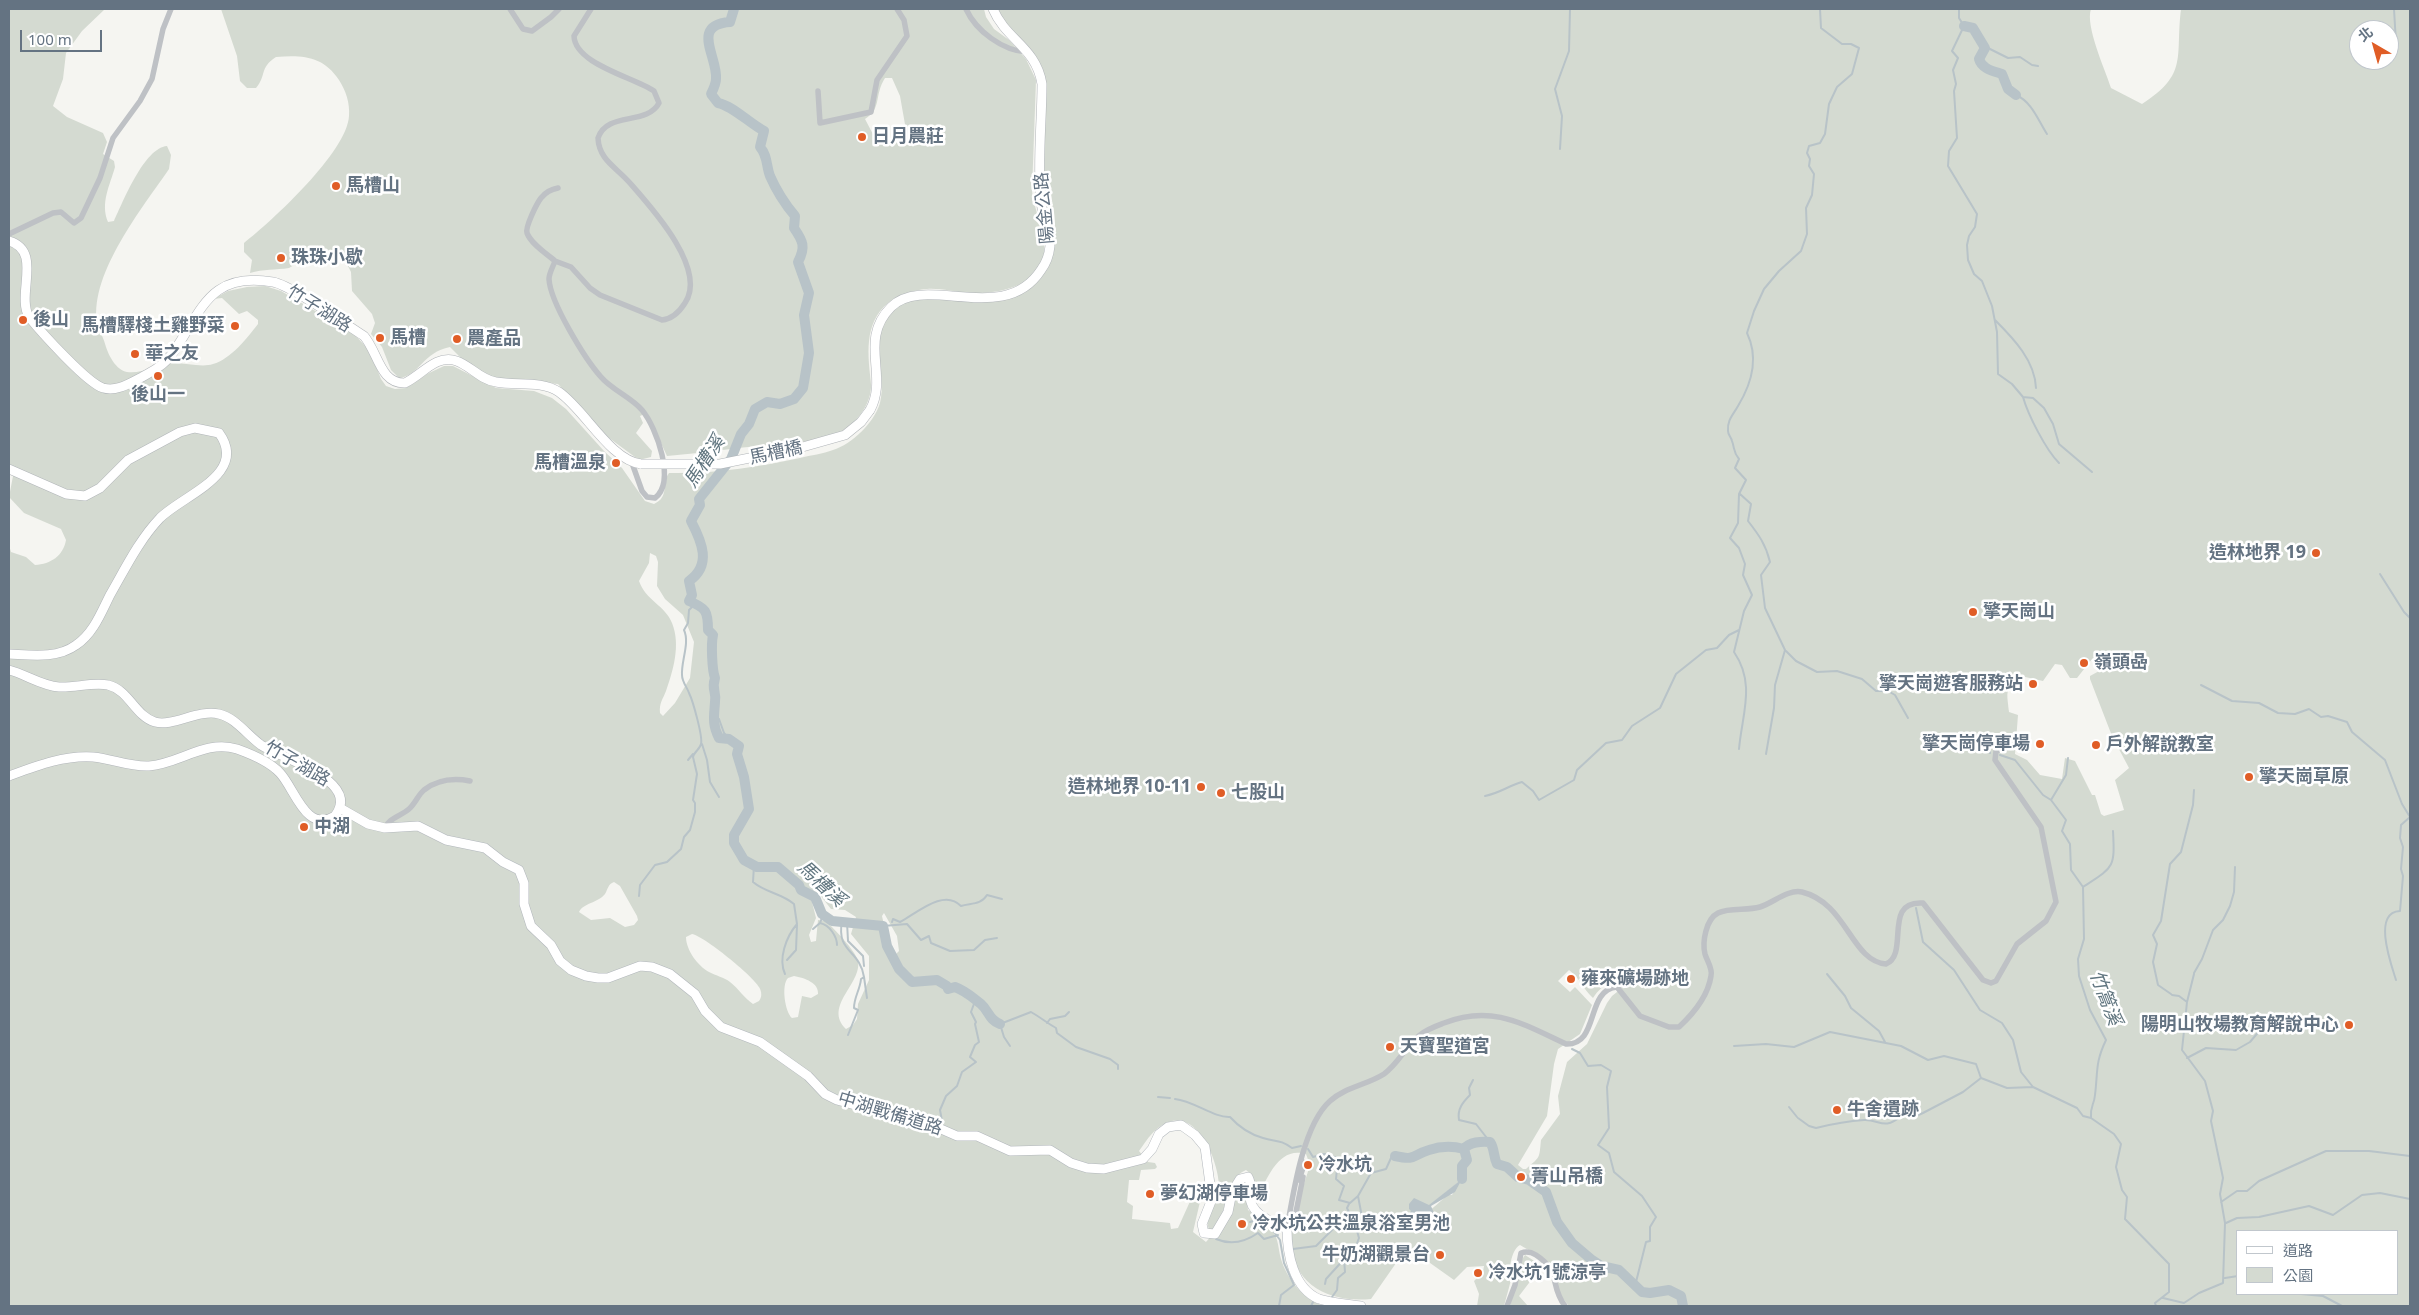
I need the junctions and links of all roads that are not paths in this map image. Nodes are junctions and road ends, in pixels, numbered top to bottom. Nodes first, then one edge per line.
1 (171, 9) edge
2 (510, 9) edge
3 (559, 9) edge
4 (591, 9) edge
5 (897, 9) edge
6 (966, 9) edge
7 (993, 9) edge
8 (1027, 52) junction
9 (818, 91) dead end
10 (558, 188) dead end
11 (9, 234) edge
12 (9, 241) edge
13 (555, 261) junction
14 (870, 410) joint
15 (636, 464) junction
16 (9, 469) edge
17 (9, 654) edge
18 (9, 670) edge
19 (2009, 747) dead end
20 (9, 776) edge
21 (470, 781) dead end
22 (340, 808) junction
23 (385, 828) junction
24 (1302, 1161) junction
25 (1303, 1171) junction
26 (1302, 1181) junction
27 (1287, 1229) junction
28 (1361, 1306) edge
29 (1506, 1306) edge
30 (1565, 1306) edge

1 - 11 street
2 - 3 street
4 - 13 street
5 - 9 street
6 - 8 street
7 - 8 main road, 陽金公路
8 - 14 main road, 陽金公路
10 - 13 street
12 - 15 main road, 竹子湖路
13 - 15 street
14 - 15 main road, 馬槽橋, bridge
16 - 17 main road
18 - 22 main road, 竹子湖路
19 - 24 street
20 - 22 main road, 竹子湖路
21 - 23 street
22 - 23 main road, 中湖戰備道路
23 - 27 main road, 中湖戰備道路
24 - 25 street
24 - 26 street
24 - 27 street
25 - 26 street
25 - 27 street
26 - 27 street
27 - 28 main road
29 - 30 street

